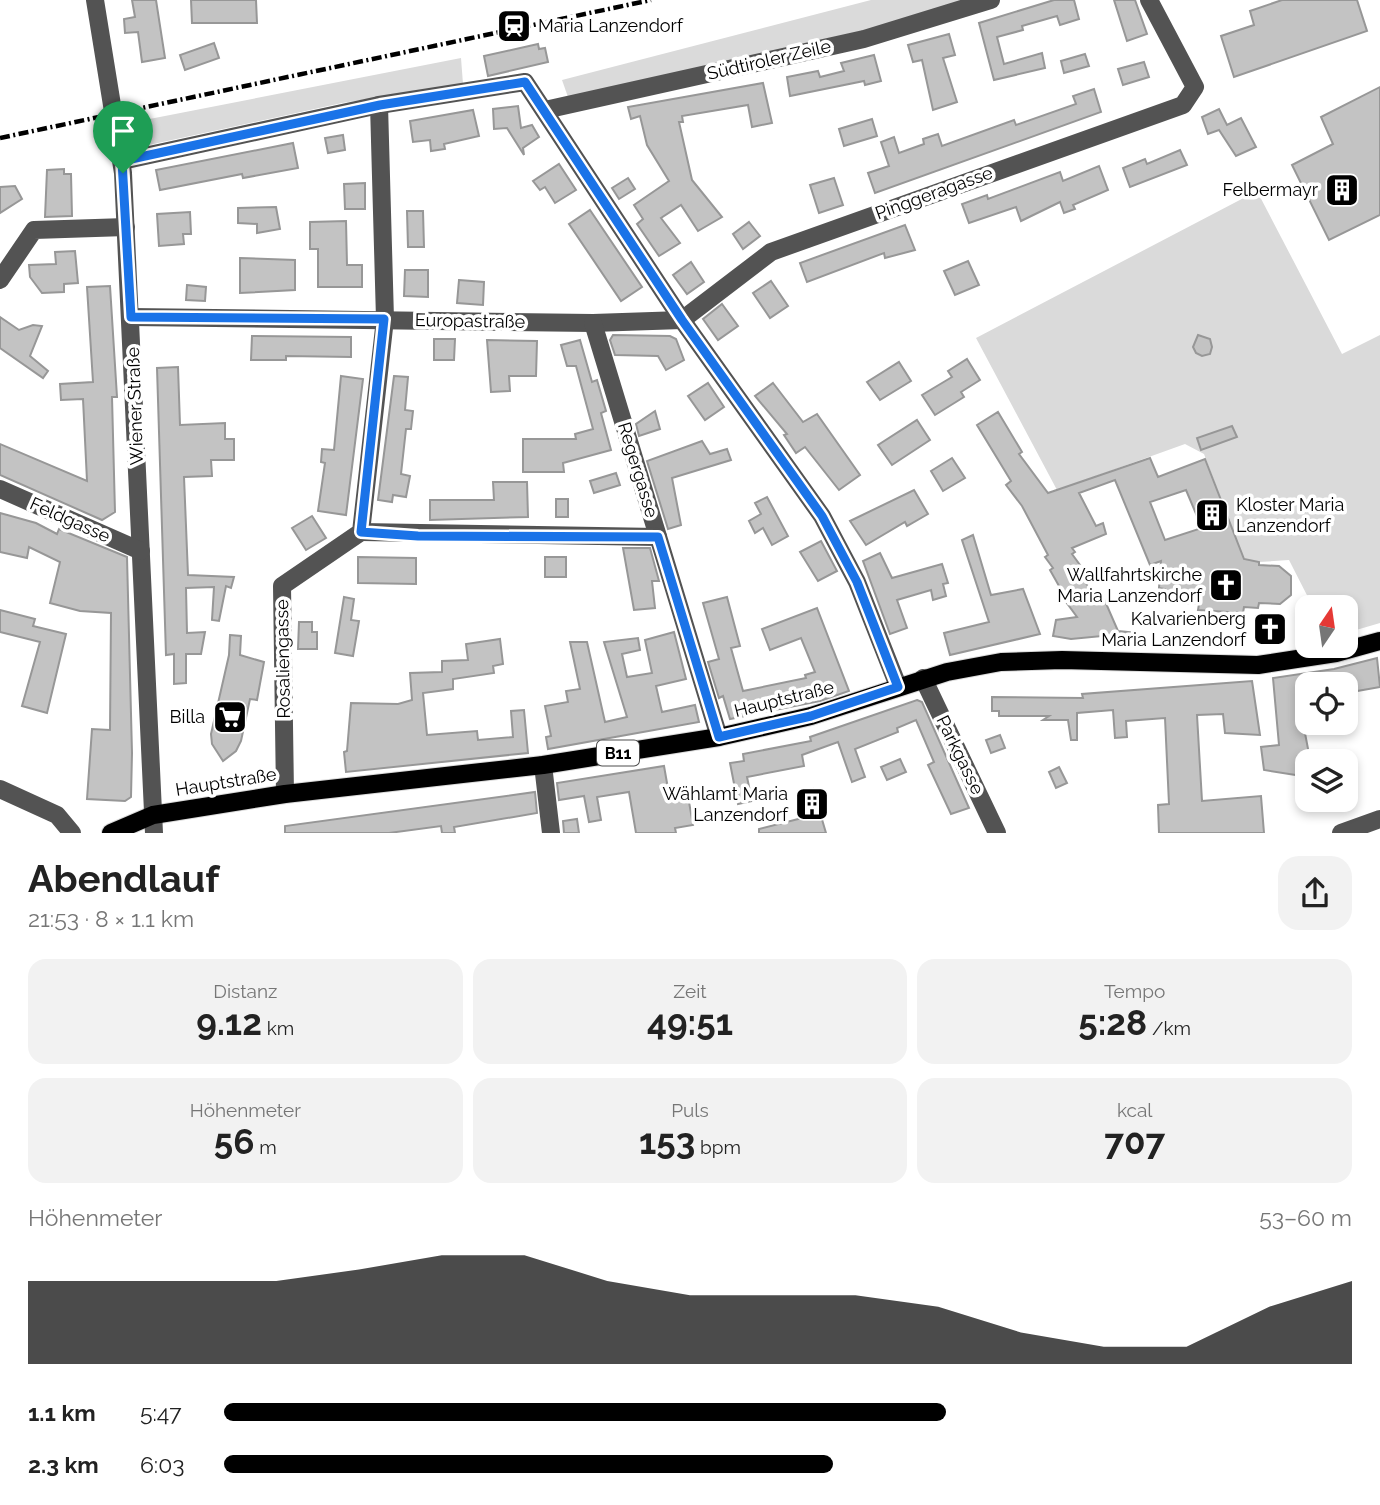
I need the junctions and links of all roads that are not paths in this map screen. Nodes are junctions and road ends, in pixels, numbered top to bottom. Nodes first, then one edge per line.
1 (95, 0) edge
2 (991, 0) edge
3 (1149, 0) edge
4 (380, 105) junction
5 (545, 110) junction
6 (122, 161) junction
7 (126, 227) junction
8 (0, 280) edge
9 (131, 317) junction
10 (384, 319) junction
11 (682, 320) junction
12 (593, 323) junction
13 (0, 489) edge
14 (361, 532) junction
15 (658, 537) junction
16 (141, 551) junction
17 (1380, 641) edge
18 (923, 678) junction
19 (898, 687) junction
20 (719, 737) junction
21 (543, 765) junction
22 (0, 789) edge
23 (285, 794) junction
24 (1380, 819) edge
25 (153, 824) edge
26 (1347, 832) edge
27 (72, 833) edge
28 (111, 833) edge
29 (551, 833) edge
30 (997, 833) edge

1 - 6 street, Wiener Straße
2 - 5 street, Südtiroler Zeile
3 - 11 street, Pinggeragasse
4 - 5 street
4 - 6 street
4 - 10 street
5 - 11 street
6 - 7 street, Wiener Straße
7 - 8 street
7 - 9 street, Wiener Straße
9 - 10 street, Europastraße
9 - 16 street, Wiener Straße
10 - 12 street, Europastraße
10 - 14 street
11 - 12 street, Europastraße
11 - 19 street
12 - 15 street, Regergasse
13 - 16 street, Feldgasse
14 - 15 street
14 - 23 street, Rosaliengasse
15 - 20 street, Regergasse
16 - 25 street, Wiener Straße
17 - 18 main road, Hauptstraße / B11
18 - 19 main road, Hauptstraße / B11
18 - 30 street, Parkgasse
19 - 20 main road, Hauptstraße / B11
20 - 21 main road, Hauptstraße / B11
21 - 23 main road, Hauptstraße / B11
21 - 29 street
22 - 27 street
23 - 25 main road, Hauptstraße / B11
24 - 26 street
25 - 28 main road, B11

